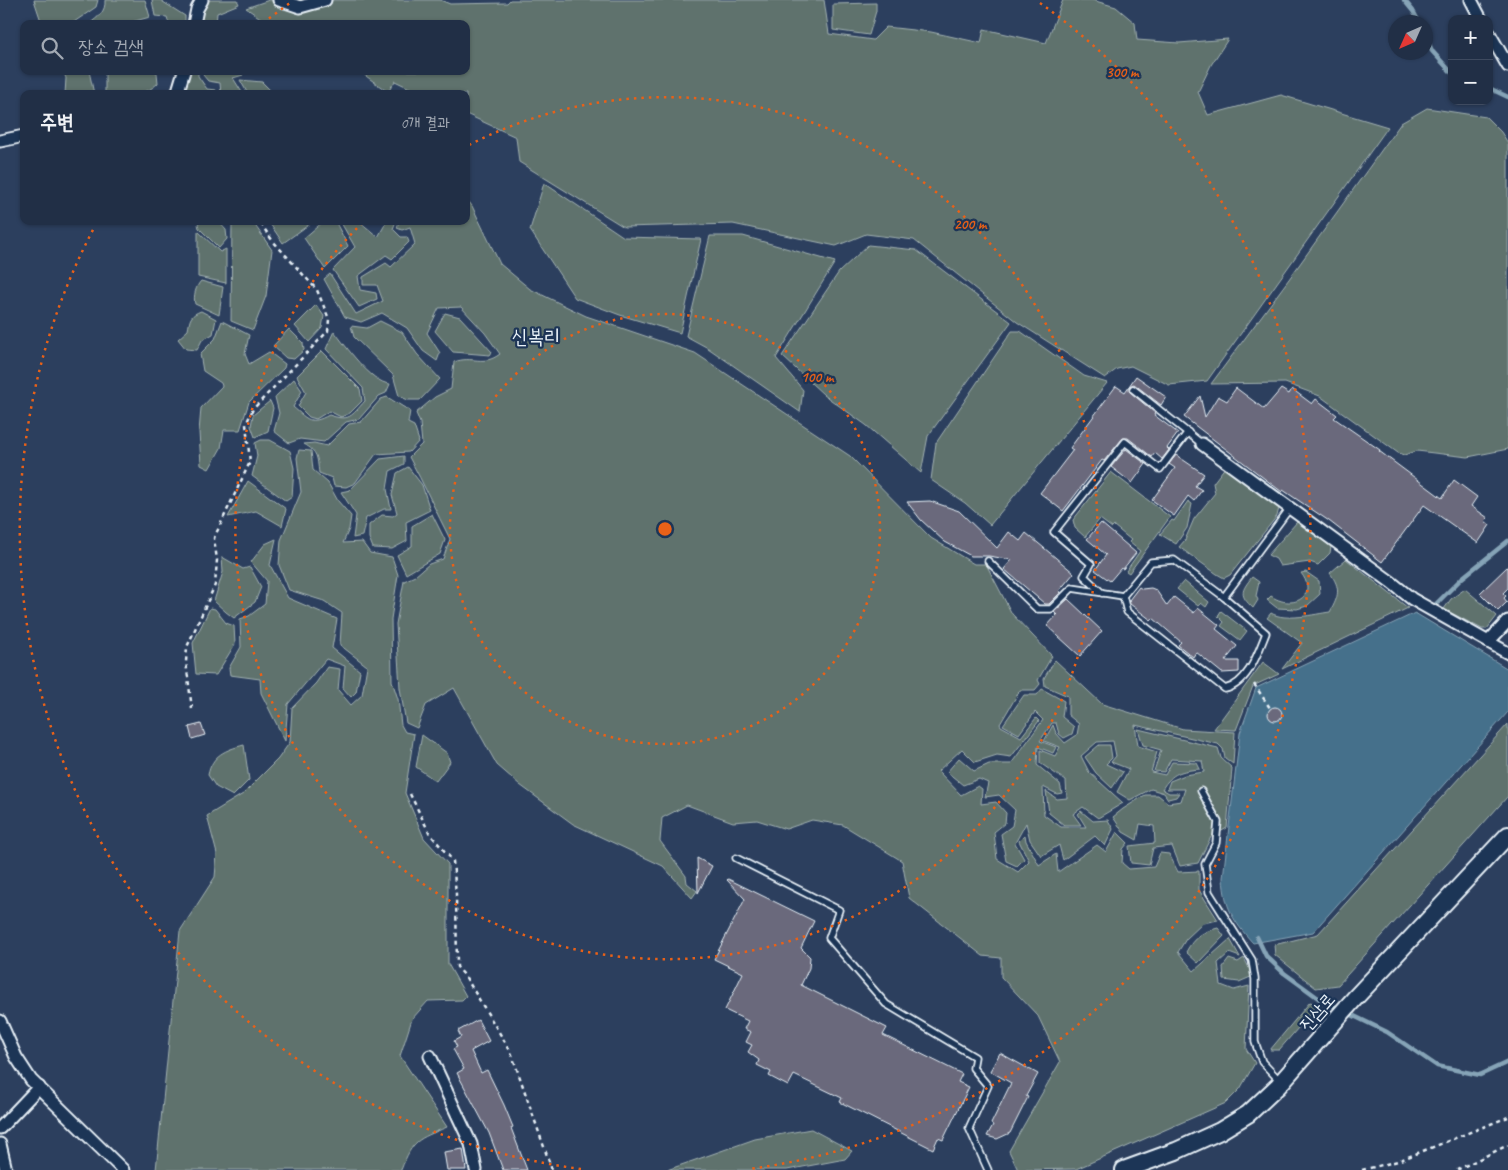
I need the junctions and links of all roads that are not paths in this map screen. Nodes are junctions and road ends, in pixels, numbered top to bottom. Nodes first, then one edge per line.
1 (202, 0) edge
2 (279, 0) edge
3 (325, 0) edge
4 (1471, 0) edge
5 (1479, 15) edge
6 (195, 20) edge
7 (1493, 41) edge
8 (1508, 66) edge
9 (183, 75) edge
10 (178, 90) edge
11 (20, 137) edge
12 (0, 141) edge
13 (1133, 390) dead end
14 (1188, 432) junction
15 (1202, 444) joint
16 (1290, 508) junction
17 (988, 561) dead end
18 (1102, 593) junction
19 (1124, 596) junction
20 (1224, 597) junction
21 (1508, 621) edge
22 (1489, 642) junction
23 (1508, 652) edge
24 (1201, 791) dead end
25 (1508, 835) edge
26 (736, 858) dead end
27 (0, 1021) edge
28 (430, 1056) dead end
29 (1281, 1082) junction
30 (39, 1087) junction
31 (0, 1128) edge
32 (0, 1144) edge
33 (6, 1170) edge
34 (123, 1170) edge
35 (476, 1170) edge
36 (988, 1170) edge
37 (1124, 1170) edge

1 - 6 street
2 - 3 street
4 - 5 street
7 - 8 street
9 - 10 street
11 - 12 street
13 - 14 lane
14 - 15 lane
14 - 18 lane
15 - 16 street
16 - 20 lane
16 - 22 street
17 - 18 lane
18 - 19 lane
19 - 20 lane
19 - 20 lane
21 - 22 street
22 - 23 street
24 - 29 lane
25 - 29 street, 진삼로
26 - 36 lane
27 - 30 street
28 - 35 street
29 - 37 street, 진삼로
30 - 31 street
30 - 34 street
32 - 33 street

